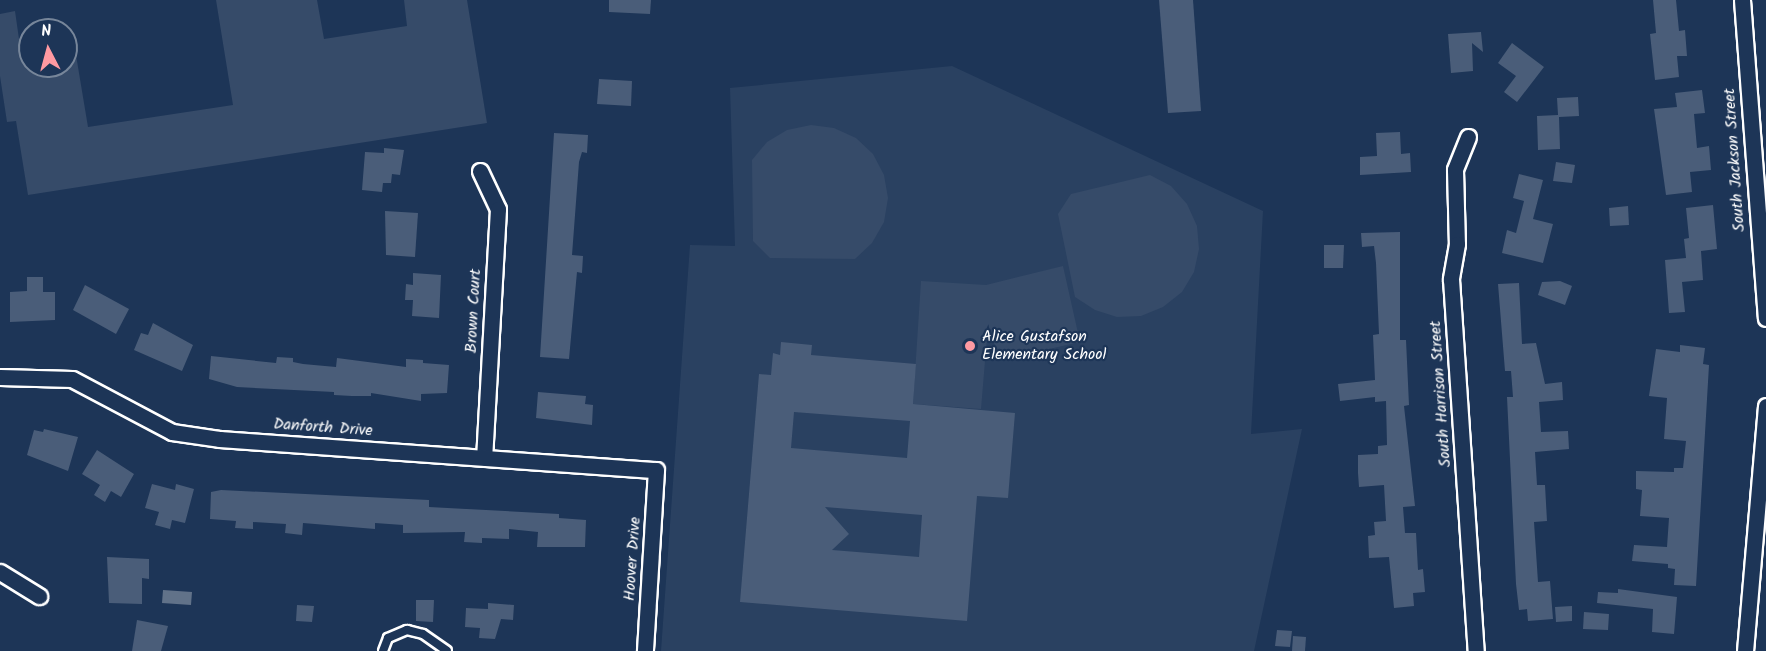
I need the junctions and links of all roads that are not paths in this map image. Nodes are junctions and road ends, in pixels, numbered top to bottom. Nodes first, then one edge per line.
1 (1742, 0) edge
2 (1468, 137) dead end
3 (480, 171) dead end
4 (1766, 318) edge
5 (0, 377) edge
6 (1766, 406) edge
7 (484, 458) junction
8 (656, 470) joint
9 (0, 572) edge
10 (39, 596) dead end
11 (383, 651) edge
12 (447, 651) edge
13 (645, 651) edge
14 (1476, 651) edge
15 (1745, 651) edge

1 - 4 street, South Jackson Street
2 - 14 street, South Harrison Street
3 - 7 street, Brown Court
5 - 7 street, Danforth Drive
6 - 15 street
7 - 8 street, Danforth Drive
8 - 13 street, Hoover Drive
9 - 10 street
11 - 12 lane

